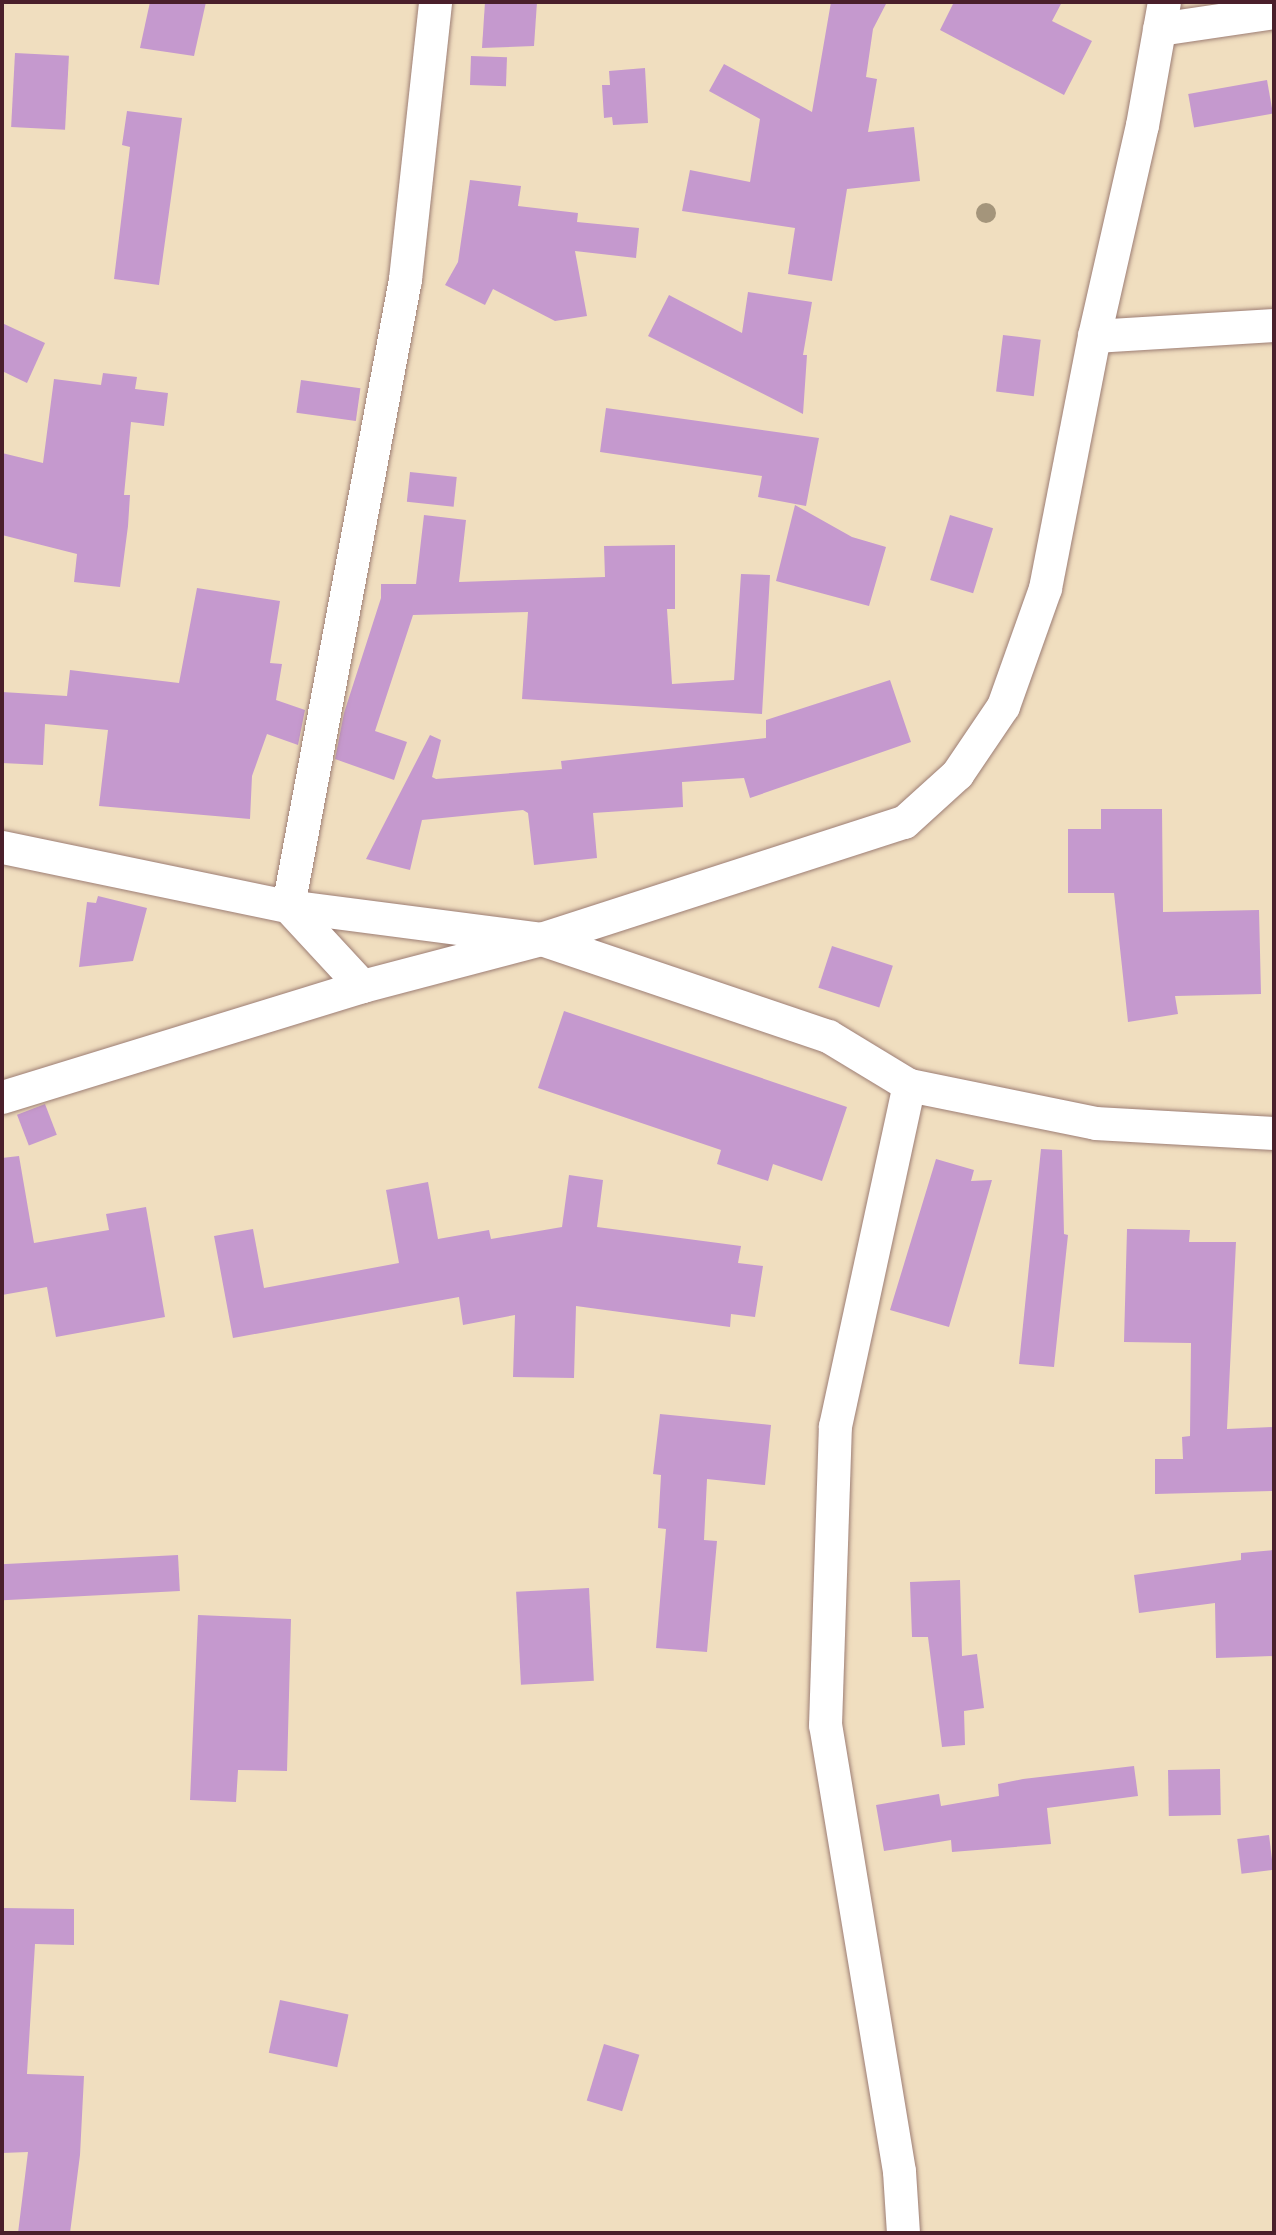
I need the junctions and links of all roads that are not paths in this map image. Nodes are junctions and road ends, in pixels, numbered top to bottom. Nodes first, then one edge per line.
1 (435, 2) edge
2 (1274, 12) edge
3 (1161, 16) edge
4 (1274, 325) edge
5 (1094, 336) junction
6 (2, 848) edge
7 (288, 906) junction
8 (541, 939) junction
9 (362, 986) junction
10 (909, 1085) junction
11 (2, 1097) edge
12 (1274, 1133) edge
13 (903, 2233) edge

1 - 7 street
2 - 3 street
3 - 5 street
4 - 5 street
5 - 8 street
6 - 7 street
7 - 8 street
7 - 9 street
8 - 9 street
8 - 10 street
9 - 11 street
10 - 12 street
10 - 13 street

